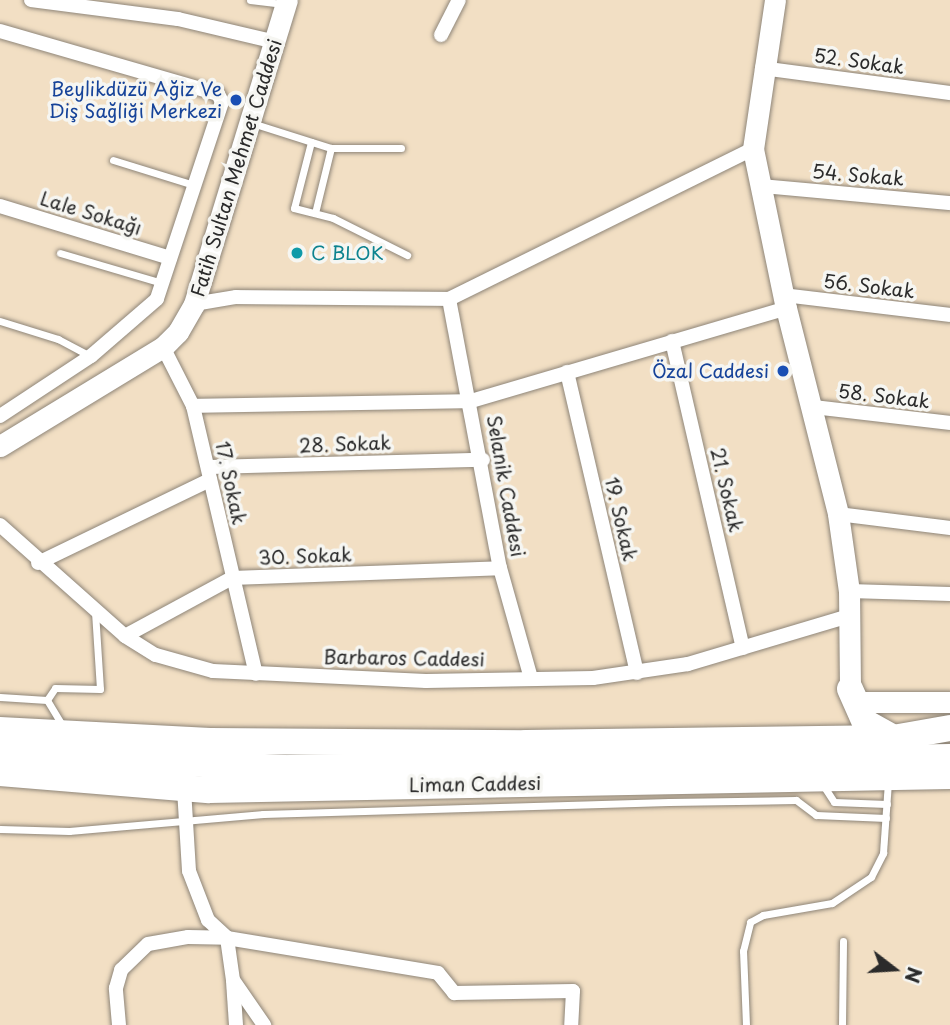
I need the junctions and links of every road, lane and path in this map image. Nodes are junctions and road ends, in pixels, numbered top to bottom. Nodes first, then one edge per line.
1 (31, 0) edge
2 (250, 0) edge
3 (458, 0) edge
4 (775, 0) edge
5 (286, 2) edge
6 (0, 31) edge
7 (441, 35) dead end
8 (276, 42) junction
9 (762, 68) junction
10 (950, 93) edge
11 (252, 123) junction
12 (311, 142) junction
13 (331, 148) junction
14 (401, 148) dead end
15 (753, 149) junction
16 (113, 160) dead end
17 (194, 185) junction
18 (762, 186) junction
19 (950, 203) edge
20 (0, 206) edge
21 (315, 213) junction
22 (60, 253) dead end
23 (407, 255) dead end
24 (170, 258) junction
25 (162, 283) junction
26 (449, 299) junction
27 (784, 302) junction
28 (194, 304) junction
29 (950, 315) edge
30 (0, 321) edge
31 (672, 341) junction
32 (163, 346) junction
33 (90, 356) junction
34 (567, 372) junction
35 (471, 401) junction
36 (193, 406) junction
37 (814, 407) junction
38 (0, 416) edge
39 (950, 423) edge
40 (0, 446) edge
41 (483, 460) junction
42 (209, 473) junction
43 (838, 514) junction
44 (0, 525) edge
45 (950, 528) edge
46 (38, 563) junction
47 (500, 568) junction
48 (232, 578) junction
49 (849, 591) junction
50 (950, 594) edge
51 (94, 610) junction
52 (849, 615) junction
53 (125, 636) junction
54 (743, 648) junction
55 (637, 673) junction
56 (256, 674) junction
57 (531, 678) junction
58 (853, 695) junction
59 (0, 697) edge
60 (47, 700) junction
61 (950, 702) edge
62 (950, 728) edge
63 (0, 730) edge
64 (68, 734) junction
65 (814, 737) junction
66 (950, 737) edge
67 (893, 738) junction
68 (0, 754) edge
69 (950, 757) edge
70 (0, 773) edge
71 (950, 776) edge
72 (888, 777) junction
73 (819, 778) junction
74 (0, 785) edge
75 (131, 787) junction
76 (184, 789) junction
77 (887, 804) junction
78 (886, 818) junction
79 (185, 822) junction
80 (0, 829) edge
81 (227, 938) junction
82 (842, 941) dead end
83 (233, 980) junction
84 (118, 1025) edge
85 (236, 1025) edge
86 (264, 1025) edge
87 (571, 1025) edge
88 (746, 1025) edge
89 (842, 1025) edge

1 - 8 street
2 - 5 lane
3 - 7 street
4 - 9 street
5 - 8 street, Fatih Sultan Mehmet Caddesi
6 - 17 street
8 - 11 street, Fatih Sultan Mehmet Caddesi
9 - 10 street, 52. Sokak
9 - 15 street
11 - 12 lane
11 - 28 street, Fatih Sultan Mehmet Caddesi
12 - 13 lane
12 - 21 lane
13 - 14 lane
13 - 21 lane
15 - 18 street
15 - 26 street
16 - 17 lane
17 - 24 street
18 - 19 street, 54. Sokak
18 - 27 street
20 - 24 street, Lale Sokağı
21 - 23 lane
22 - 25 lane
24 - 25 street
25 - 33 street
26 - 28 street
26 - 35 street, Selanik Caddesi
27 - 29 street, 56. Sokak
27 - 31 street
27 - 37 street
28 - 32 street, Fatih Sultan Mehmet Caddesi
30 - 33 lane
31 - 34 street
31 - 54 street, 21. Sokak
32 - 36 street, 17. Sokak
32 - 40 street, Fatih Sultan Mehmet Caddesi
33 - 38 street
34 - 35 street
34 - 55 street, 19. Sokak
35 - 36 street
35 - 41 street, Selanik Caddesi
36 - 42 street, 17. Sokak
37 - 39 street, 58. Sokak
37 - 43 street
41 - 42 street, 28. Sokak
41 - 47 street, Selanik Caddesi
42 - 46 street, 28. Sokak
42 - 48 street, 17. Sokak
43 - 45 street
43 - 49 street
44 - 46 street, Barbaros Caddesi
46 - 51 street, Barbaros Caddesi
47 - 48 street, 30. Sokak
47 - 57 street, Selanik Caddesi
48 - 53 street, 30. Sokak
48 - 56 street, 17. Sokak
49 - 50 street
49 - 52 street
51 - 53 street, Barbaros Caddesi
51 - 60 lane
52 - 54 street, Barbaros Caddesi
52 - 58 street
53 - 56 street, Barbaros Caddesi
54 - 55 street, Barbaros Caddesi
55 - 57 street, Barbaros Caddesi
56 - 57 street, Barbaros Caddesi
58 - 61 street
58 - 65 highway
58 - 67 highway
59 - 60 lane
60 - 64 lane
62 - 67 highway
63 - 64 highway
64 - 65 highway
65 - 67 highway
66 - 67 highway
68 - 69 highway, Liman Caddesi
70 - 75 highway, Liman Caddesi
71 - 72 highway, Liman Caddesi
72 - 73 highway, Liman Caddesi
72 - 77 lane
73 - 76 highway, Liman Caddesi
73 - 77 lane
74 - 75 highway
75 - 76 highway, Liman Caddesi
76 - 79 street
77 - 78 lane
78 - 79 lane
78 - 88 lane
79 - 80 lane
79 - 81 street
81 - 83 street
81 - 84 street
81 - 87 street
82 - 89 lane
83 - 85 street
83 - 86 street

